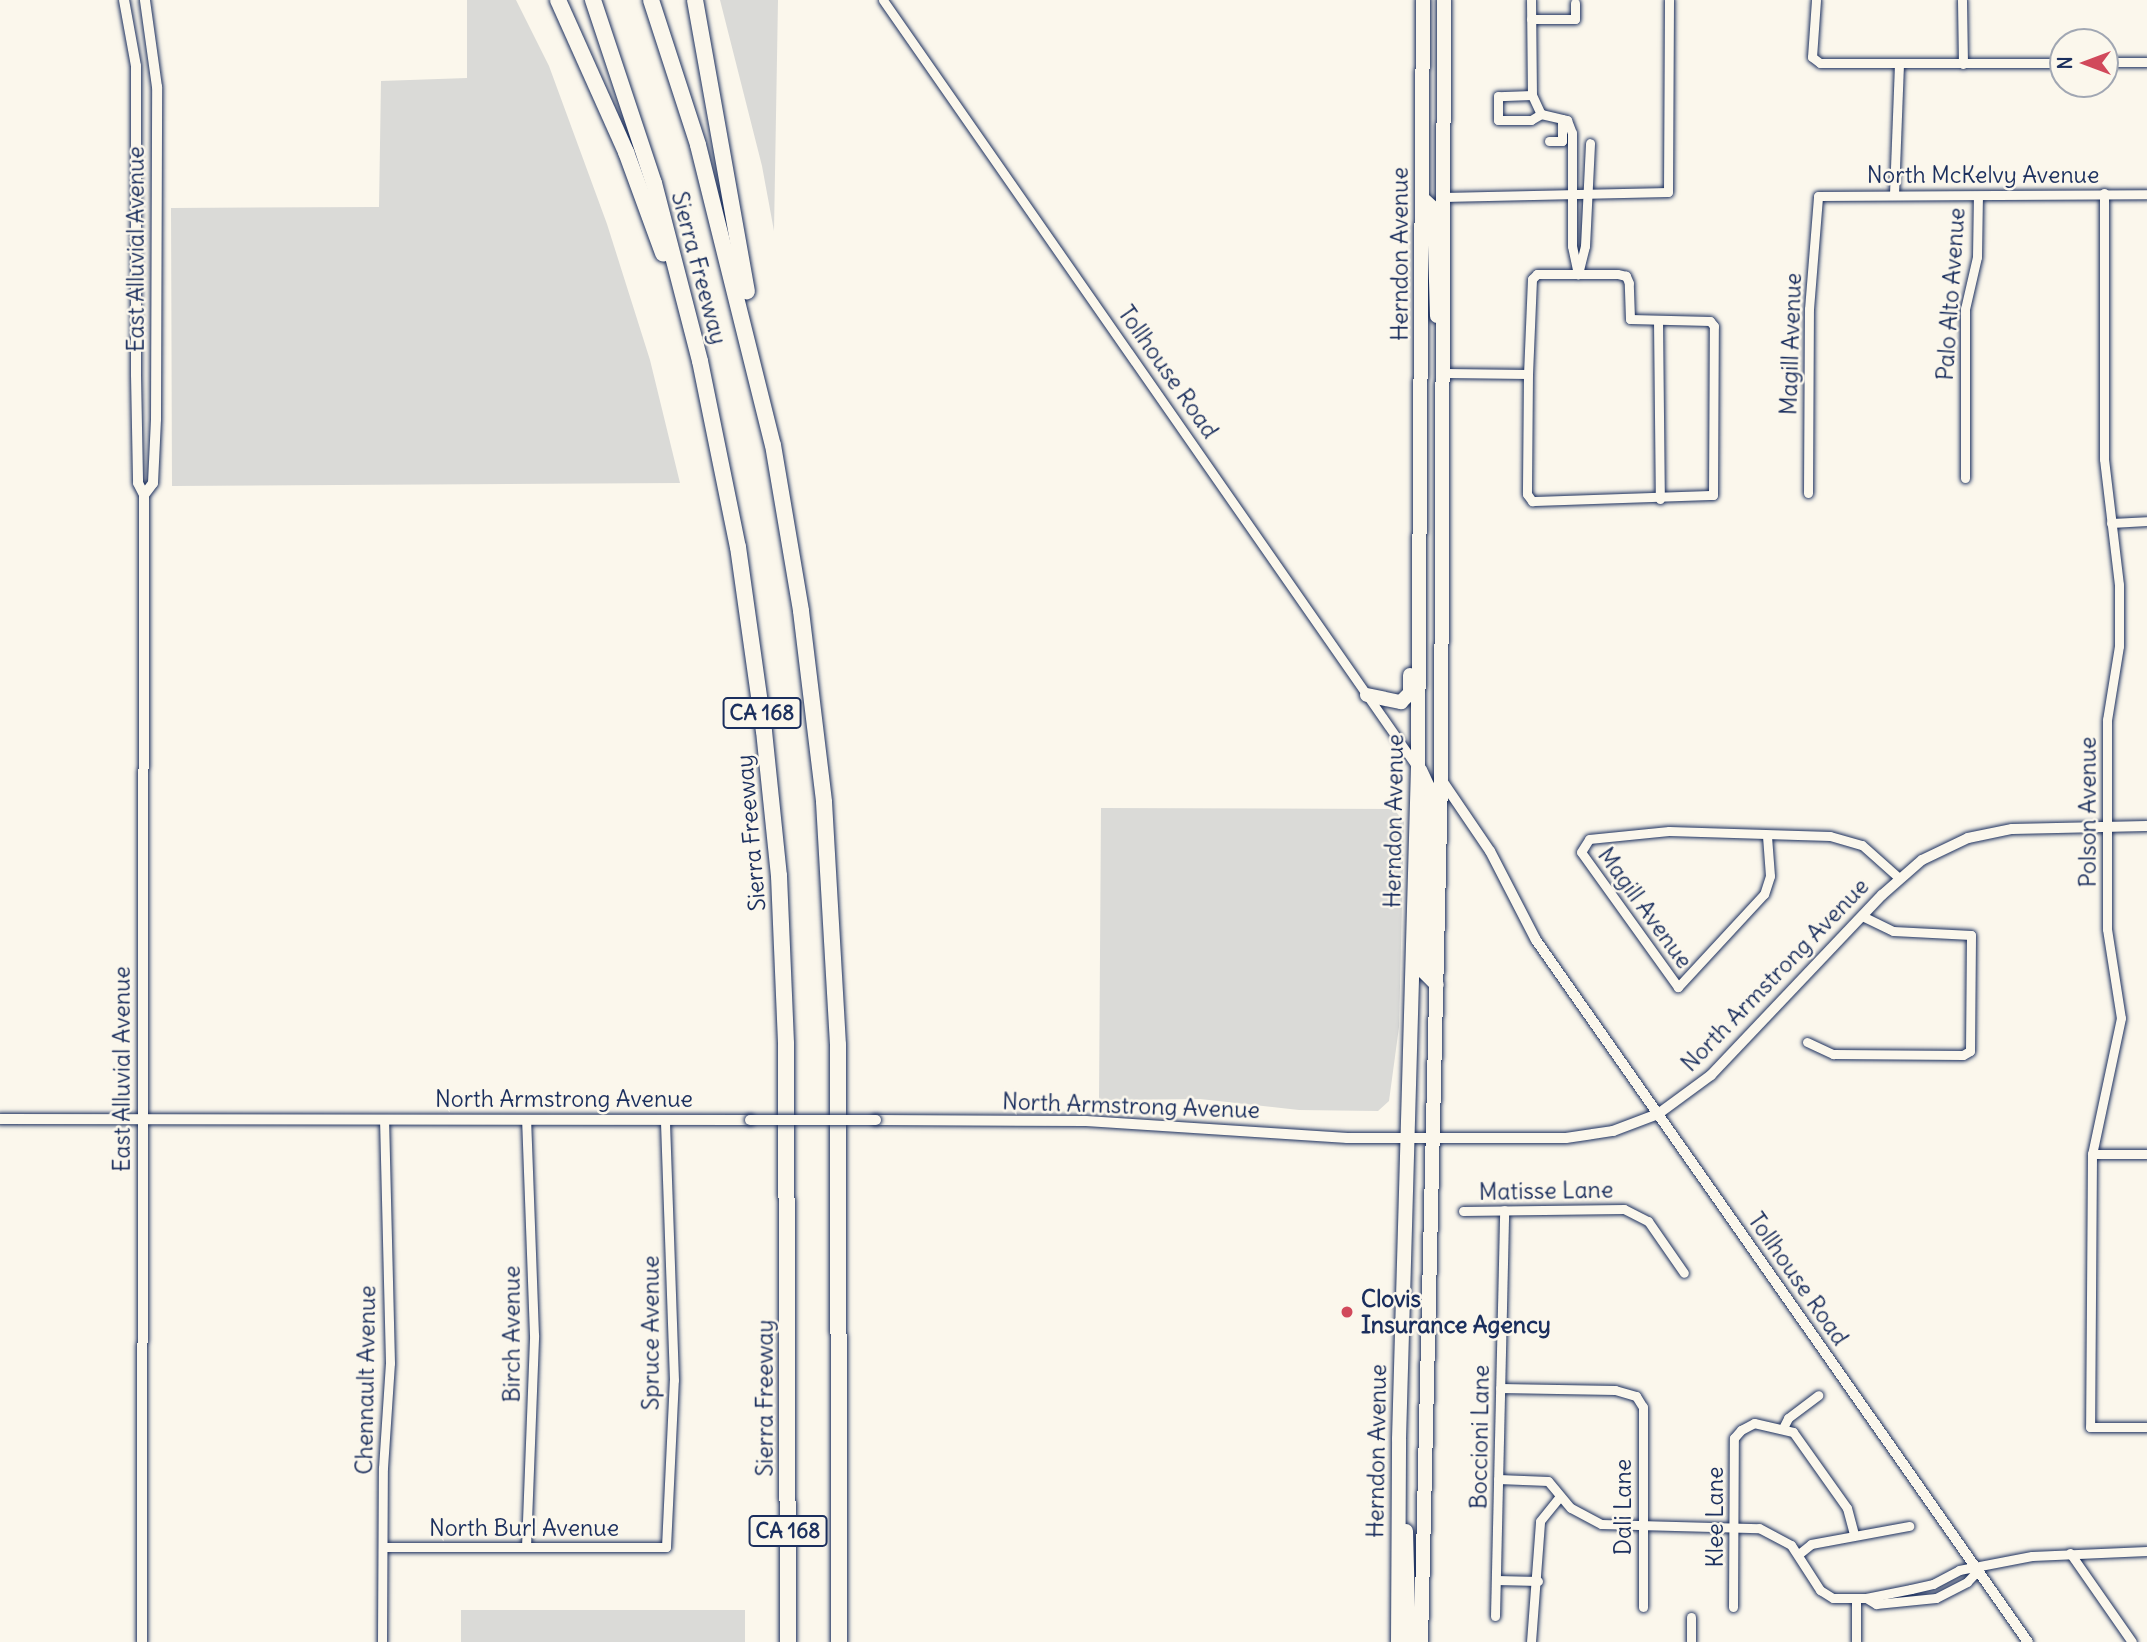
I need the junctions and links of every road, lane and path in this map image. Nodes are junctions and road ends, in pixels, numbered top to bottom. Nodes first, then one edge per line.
1 (124, 0) edge
2 (145, 0) edge
3 (558, 0) edge
4 (593, 0) edge
5 (651, 0) edge
6 (695, 0) edge
7 (883, 0) edge
8 (1423, 0) edge
9 (1444, 0) edge
10 (1531, 0) edge
11 (1670, 0) edge
12 (1816, 0) edge
13 (1962, 0) edge
14 (1575, 3) dead end
15 (1531, 19) junction
16 (1423, 40) junction
17 (2119, 62) edge
18 (2147, 62) edge
19 (2049, 63) edge
20 (1963, 64) junction
21 (1899, 66) junction
22 (1532, 95) junction
23 (1541, 114) junction
24 (1564, 120) junction
25 (1549, 141) dead end
26 (1590, 143) dead end
27 (2104, 193) junction
28 (1572, 194) junction
29 (1585, 194) junction
30 (1894, 194) junction
31 (2147, 194) edge
32 (1818, 196) joint
33 (1978, 196) junction
34 (1443, 197) junction
35 (1424, 200) junction
36 (1577, 274) junction
37 (1658, 320) junction
38 (753, 353) junction
39 (1445, 373) junction
40 (1528, 374) junction
41 (720, 452) junction
42 (1965, 478) dead end
43 (1808, 493) dead end
44 (144, 495) junction
45 (1660, 499) junction
46 (2147, 521) edge
47 (2111, 523) junction
48 (1419, 631) junction
49 (1367, 695) junction
50 (1441, 730) junction
51 (1418, 768) junction
52 (1441, 779) junction
53 (2147, 826) edge
54 (2109, 827) junction
55 (1767, 836) junction
56 (1899, 878) junction
57 (1862, 916) junction
58 (1437, 985) junction
59 (1807, 1042) dead end
60 (1658, 1114) junction
61 (0, 1119) edge
62 (143, 1119) junction
63 (384, 1120) junction
64 (526, 1120) junction
65 (665, 1120) junction
66 (1408, 1139) junction
67 (1432, 1139) junction
68 (2092, 1154) junction
69 (2147, 1154) edge
70 (1504, 1210) junction
71 (1463, 1211) dead end
72 (1684, 1273) dead end
73 (1500, 1388) junction
74 (1818, 1395) dead end
75 (1784, 1426) junction
76 (2147, 1427) edge
77 (1399, 1474) junction
78 (1498, 1479) junction
79 (1560, 1496) junction
80 (1909, 1525) dead end
81 (1642, 1526) junction
82 (1734, 1526) junction
83 (1854, 1535) junction
84 (666, 1547) joint
85 (383, 1548) junction
86 (526, 1548) junction
87 (2147, 1551) edge
88 (1800, 1553) junction
89 (2070, 1553) junction
90 (1978, 1570) junction
91 (1496, 1580) junction
92 (1538, 1581) junction
93 (1902, 1590) junction
94 (1861, 1598) junction
95 (1903, 1603) junction
96 (1643, 1607) dead end
97 (1733, 1607) dead end
98 (788, 1616) junction
99 (1495, 1616) dead end
100 (1691, 1617) dead end
101 (142, 1642) edge
102 (382, 1642) edge
103 (782, 1642) edge
104 (788, 1642) edge
105 (840, 1642) edge
106 (1398, 1642) edge
107 (1409, 1642) edge
108 (1422, 1642) edge
109 (1531, 1642) edge
110 (1691, 1642) edge
111 (1856, 1642) edge
112 (2028, 1642) edge
113 (2132, 1642) edge

1 - 44 street, East Alluvial Avenue
2 - 44 street, East Alluvial Avenue
3 - 41 highway
4 - 41 highway, Sierra Freeway / CA 168
5 - 38 highway, Sierra Freeway / CA 168
6 - 38 highway
7 - 49 street, Tollhouse Road
8 - 16 main road, Herndon Avenue
9 - 34 main road, Herndon Avenue
10 - 15 street
11 - 29 street
12 - 21 street
13 - 20 street
14 - 15 street
15 - 22 street
16 - 34 main road
16 - 35 main road, Herndon Avenue
17 - 18 street
19 - 20 street
20 - 21 street
21 - 30 street
22 - 23 street
22 - 23 street
23 - 24 street
24 - 25 street
24 - 28 street
26 - 29 street
27 - 31 street, North McKelvy Avenue
27 - 33 street, North McKelvy Avenue
27 - 47 street, Polson Avenue
28 - 29 street
28 - 34 street
28 - 36 street
29 - 36 street
30 - 32 street, North McKelvy Avenue
30 - 33 street, North McKelvy Avenue
32 - 43 street, Magill Avenue
33 - 42 street, Palo Alto Avenue
34 - 39 main road, Herndon Avenue
35 - 39 main road
35 - 48 main road, Herndon Avenue
36 - 37 street
36 - 40 street
37 - 45 street
37 - 45 street
38 - 105 highway, Sierra Freeway / CA 168
39 - 40 street
39 - 50 main road, Herndon Avenue
40 - 45 street
41 - 98 highway, Sierra Freeway / CA 168
44 - 62 street, East Alluvial Avenue
46 - 47 street
47 - 54 street, Polson Avenue
48 - 49 main road
48 - 50 main road
48 - 51 main road, Herndon Avenue
49 - 51 street, Tollhouse Road
50 - 52 main road, Herndon Avenue
51 - 58 main road
51 - 66 main road, Herndon Avenue
52 - 58 main road, Herndon Avenue
52 - 60 street, Tollhouse Road
53 - 54 street, North Armstrong Avenue
54 - 56 street, North Armstrong Avenue
54 - 68 street, Polson Avenue
55 - 55 street, Magill Avenue
55 - 56 street
56 - 57 street, North Armstrong Avenue
57 - 59 street
57 - 60 street, North Armstrong Avenue
58 - 67 main road, Herndon Avenue
60 - 67 street, North Armstrong Avenue
60 - 90 street, Tollhouse Road
61 - 62 street, North Armstrong Avenue
62 - 63 street, North Armstrong Avenue
62 - 101 street, East Alluvial Avenue
63 - 64 street, North Armstrong Avenue
63 - 85 street, Chennault Avenue
64 - 65 street, North Armstrong Avenue
64 - 86 street, Birch Avenue
65 - 66 street, North Armstrong Avenue, bridge
65 - 84 street, Spruce Avenue
66 - 67 street, North Armstrong Avenue
66 - 77 main road, Herndon Avenue
67 - 108 main road, Herndon Avenue
68 - 69 street
68 - 76 street, Polson Avenue
70 - 71 street, Matisse Lane
70 - 72 street, Matisse Lane
70 - 73 street, Boccioni Lane
73 - 78 street, Boccioni Lane
73 - 81 street, Dali Lane
74 - 75 street
75 - 82 street, Klee Lane
75 - 83 street
77 - 106 main road, Herndon Avenue
77 - 107 main road
78 - 79 street
78 - 91 street, Boccioni Lane
79 - 81 street
79 - 92 street
80 - 83 street
81 - 82 street
81 - 96 street, Dali Lane
82 - 88 street
82 - 97 street, Klee Lane
83 - 88 street
84 - 86 street, North Burl Avenue
85 - 86 street, North Burl Avenue
85 - 102 street, Chennault Avenue
87 - 89 street
88 - 94 street
89 - 90 street
89 - 113 street
90 - 93 street
90 - 95 street
90 - 112 street, Tollhouse Road
91 - 92 street
91 - 99 street, Boccioni Lane
92 - 109 street
93 - 94 street
93 - 95 street
94 - 95 street
94 - 111 street
98 - 103 highway
98 - 104 highway, Sierra Freeway / CA 168
100 - 110 street

